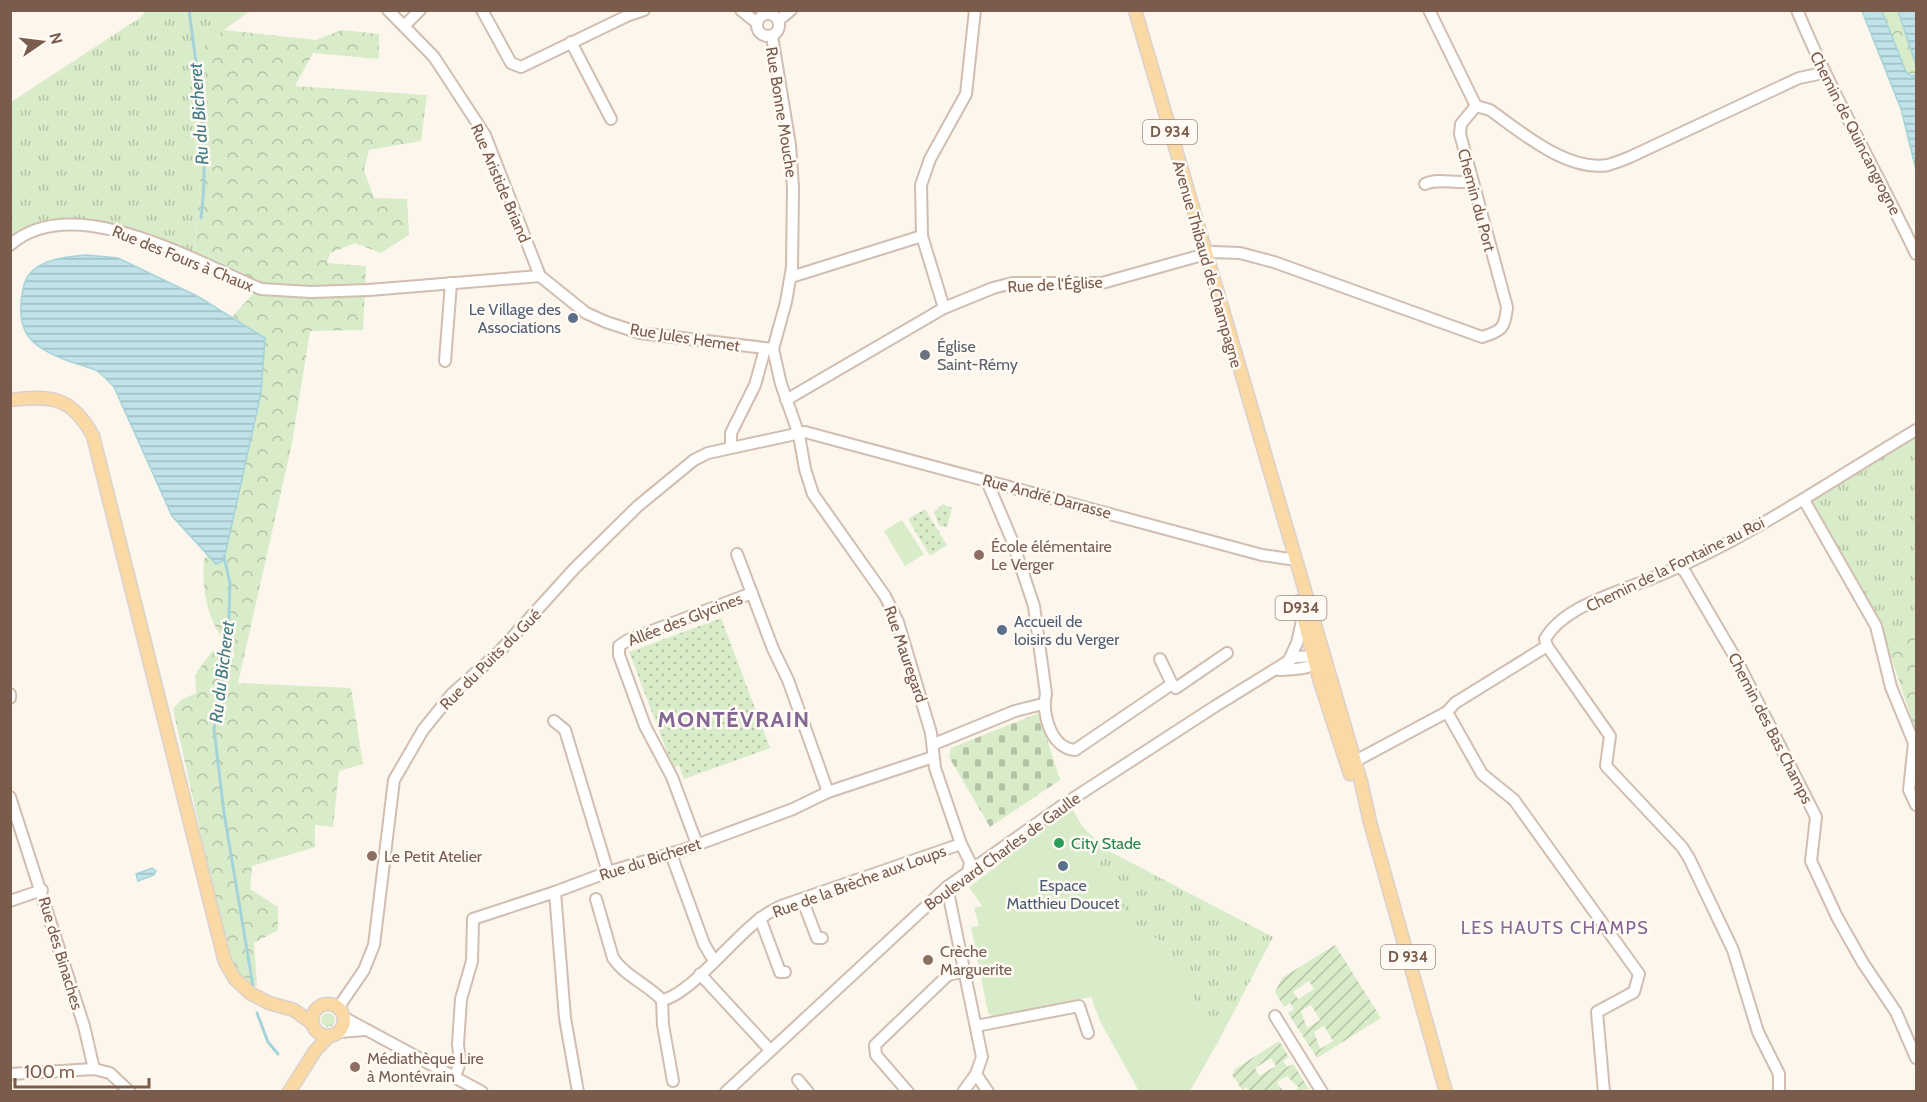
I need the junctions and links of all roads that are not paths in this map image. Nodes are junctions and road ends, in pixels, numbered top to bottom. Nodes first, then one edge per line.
1 (388, 10) edge
2 (420, 10) edge
3 (483, 10) edge
4 (644, 10) edge
5 (741, 10) edge
6 (791, 10) edge
7 (975, 10) edge
8 (1135, 10) edge
9 (1429, 10) edge
10 (1797, 10) edge
11 (762, 16) edge
12 (779, 20) junction
13 (405, 25) junction
14 (772, 36) junction
15 (572, 42) junction
16 (1823, 73) junction
17 (1476, 106) junction
18 (611, 119) dead end
19 (1471, 181) junction
20 (1425, 184) dead end
21 (922, 236) junction
22 (10, 245) edge
23 (1204, 253) junction
24 (1917, 254) edge
25 (540, 276) junction
26 (790, 277) junction
27 (451, 283) junction
28 (944, 309) junction
29 (769, 349) junction
30 (445, 361) dead end
31 (10, 400) edge
32 (786, 400) junction
33 (1917, 430) edge
34 (799, 435) junction
35 (731, 447) junction
36 (986, 479) junction
37 (1804, 500) junction
38 (737, 554) dead end
39 (1292, 559) junction
40 (1678, 565) junction
41 (752, 593) junction
42 (1303, 615) junction
43 (1547, 646) junction
44 (1227, 653) dead end
45 (1160, 659) dead end
46 (1317, 659) junction
47 (1288, 662) junction
48 (1278, 670) junction
49 (1172, 684) junction
50 (1043, 704) junction
51 (1447, 711) junction
52 (554, 722) dead end
53 (934, 744) junction
54 (933, 757) junction
55 (1351, 764) junction
56 (828, 792) junction
57 (10, 797) edge
58 (1917, 805) edge
59 (697, 844) junction
60 (961, 844) junction
61 (671, 854) junction
62 (608, 872) junction
63 (968, 873) junction
64 (947, 887) junction
65 (42, 891) junction
66 (555, 892) junction
67 (596, 899) dead end
68 (802, 899) junction
69 (10, 901) edge
70 (760, 918) junction
71 (822, 938) dead end
72 (714, 961) junction
73 (966, 971) junction
74 (785, 972) dead end
75 (700, 974) junction
76 (662, 1000) junction
77 (318, 1008) junction
78 (294, 1011) junction
79 (341, 1012) junction
80 (1275, 1016) dead end
81 (976, 1026) junction
82 (315, 1027) junction
83 (365, 1030) junction
84 (1088, 1033) dead end
85 (334, 1034) junction
86 (770, 1050) junction
87 (315, 1051) junction
88 (1917, 1058) edge
89 (94, 1068) junction
90 (10, 1074) edge
91 (976, 1074) junction
92 (455, 1077) junction
93 (798, 1080) dead end
94 (673, 1081) dead end
95 (1318, 1090) edge
96 (130, 1092) edge
97 (290, 1092) edge
98 (482, 1092) edge
99 (578, 1092) edge
100 (726, 1092) edge
101 (808, 1092) edge
102 (908, 1092) edge
103 (963, 1092) edge
104 (987, 1092) edge
105 (1446, 1092) edge
106 (1604, 1092) edge
107 (1779, 1092) edge

1 - 13 street, Rue Aristide Briand
2 - 13 street
3 - 15 street
4 - 15 street
5 - 11 street
6 - 12 street
7 - 21 street
8 - 23 main road, Avenue Thibaud de Champagne / D 934
9 - 17 street
10 - 16 street, Chemin de Quincangrogne
11 - 12 street
11 - 14 street
12 - 14 street
13 - 25 street, Rue Aristide Briand
14 - 26 street, Rue Bonne Mouche
15 - 18 street
16 - 17 street
16 - 24 street, Chemin de Quincangrogne
17 - 19 street, Chemin du Port
19 - 20 street
19 - 23 street, Chemin du Port
21 - 26 street
21 - 28 street
22 - 27 street, Rue des Fours à Chaux
23 - 28 street, Rue de l'Église
23 - 39 main road, Avenue Thibaud de Champagne / D 934
25 - 27 street, Rue des Fours à Chaux
25 - 29 street, Rue Jules Hemet
26 - 29 street, Rue Bonne Mouche
27 - 30 street
28 - 32 street, Rue de l'Église
29 - 32 street, Rue Bonne Mouche
29 - 35 street
31 - 78 main road
32 - 34 street, Rue Bonne Mouche
33 - 37 street, Chemin de la Fontaine au Roi
34 - 35 street, Rue du Puits du Gué
34 - 36 street, Rue André Darrasse
34 - 53 street, Rue Mauregard
35 - 79 street, Rue du Puits du Gué
36 - 39 street, Rue André Darrasse
36 - 50 street
37 - 40 street, Chemin de la Fontaine au Roi
37 - 58 street
38 - 41 street
39 - 42 main road, Avenue Thibaud de Champagne / D934
39 - 46 main road, Avenue Thibaud de Champagne / D 934
40 - 43 street, Chemin de la Fontaine au Roi
40 - 88 street, Chemin des Bas Champs
41 - 56 street
41 - 59 street, Allée des Glycines
42 - 46 main road, Avenue Thibaud de Champagne / D934
42 - 47 street, Boulevard Charles de Gaulle
43 - 51 street
43 - 107 street
44 - 49 street
45 - 49 street
46 - 47 street, Boulevard Charles de Gaulle
46 - 48 street, Boulevard Charles de Gaulle
46 - 55 main road, Avenue Thibaud de Champagne / D 934
47 - 48 street, Boulevard Charles de Gaulle
48 - 63 street, Boulevard Charles de Gaulle
49 - 50 street
50 - 53 street
51 - 55 street
51 - 106 street
52 - 62 street
53 - 54 street
54 - 56 street, Rue du Bicheret
54 - 60 street
55 - 105 main road, Avenue Thibaud de Champagne / D 934
56 - 59 street, Rue du Bicheret
57 - 65 street, Rue des Binaches
59 - 61 street, Rue du Bicheret
60 - 63 street
60 - 68 street, Rue de la Brèche aux Loups
61 - 62 street, Rue du Bicheret
61 - 72 street
62 - 66 street, Rue du Bicheret
63 - 64 street, Boulevard Charles de Gaulle
64 - 73 street
64 - 86 street, Boulevard Charles de Gaulle
65 - 69 street
65 - 89 street, Rue des Binaches
66 - 92 street, Rue du Bicheret
66 - 99 street
67 - 76 street
68 - 70 street, Rue de la Brèche aux Loups
68 - 71 street
70 - 72 street, Rue de la Brèche aux Loups
70 - 74 street
72 - 75 street, Rue de la Brèche aux Loups
73 - 81 street
73 - 102 street
75 - 76 street, Rue de la Brèche aux Loups
75 - 86 street
76 - 94 street
77 - 78 main road
77 - 79 main road
77 - 82 main road
78 - 82 main road
79 - 83 street
79 - 85 main road
80 - 95 street
81 - 84 street
81 - 91 street
82 - 85 main road
82 - 87 main road
83 - 85 street
83 - 92 street
85 - 87 main road
86 - 100 street, Boulevard Charles de Gaulle
87 - 97 main road
89 - 90 street
89 - 96 street
91 - 103 street
91 - 104 street
92 - 98 street
93 - 101 street

